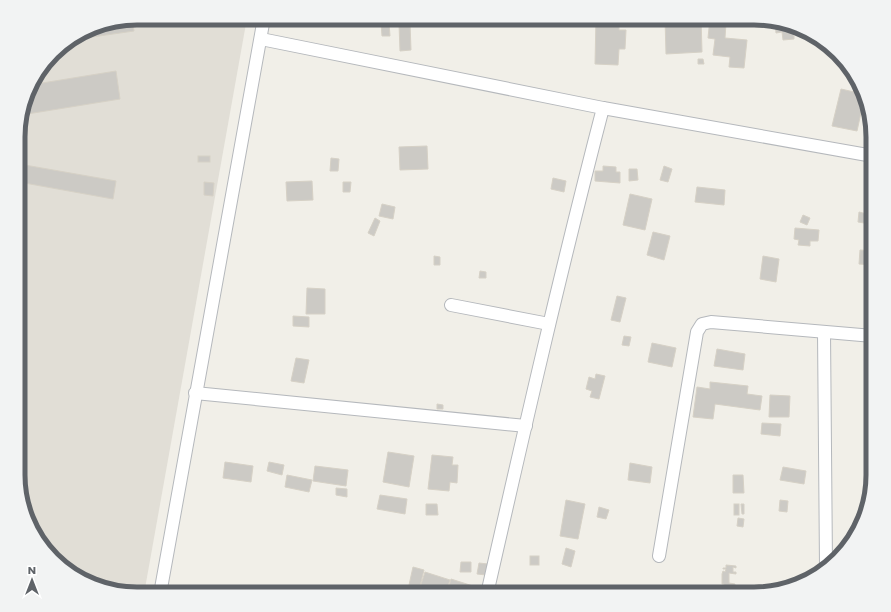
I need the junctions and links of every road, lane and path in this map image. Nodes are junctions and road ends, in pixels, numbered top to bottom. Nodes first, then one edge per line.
1 (263, 25) edge
2 (260, 39) junction
3 (603, 108) junction
4 (866, 155) edge
5 (450, 305) dead end
6 (549, 324) junction
7 (824, 332) junction
8 (866, 335) edge
9 (195, 393) junction
10 (526, 426) junction
11 (659, 556) dead end
12 (826, 560) edge
13 (161, 587) edge
14 (489, 587) edge

1 - 2 street
2 - 3 street
2 - 9 street
3 - 4 street
3 - 6 street
5 - 6 street
6 - 10 street
7 - 8 street
7 - 11 street
7 - 12 street
9 - 10 street
9 - 13 street
10 - 14 street

